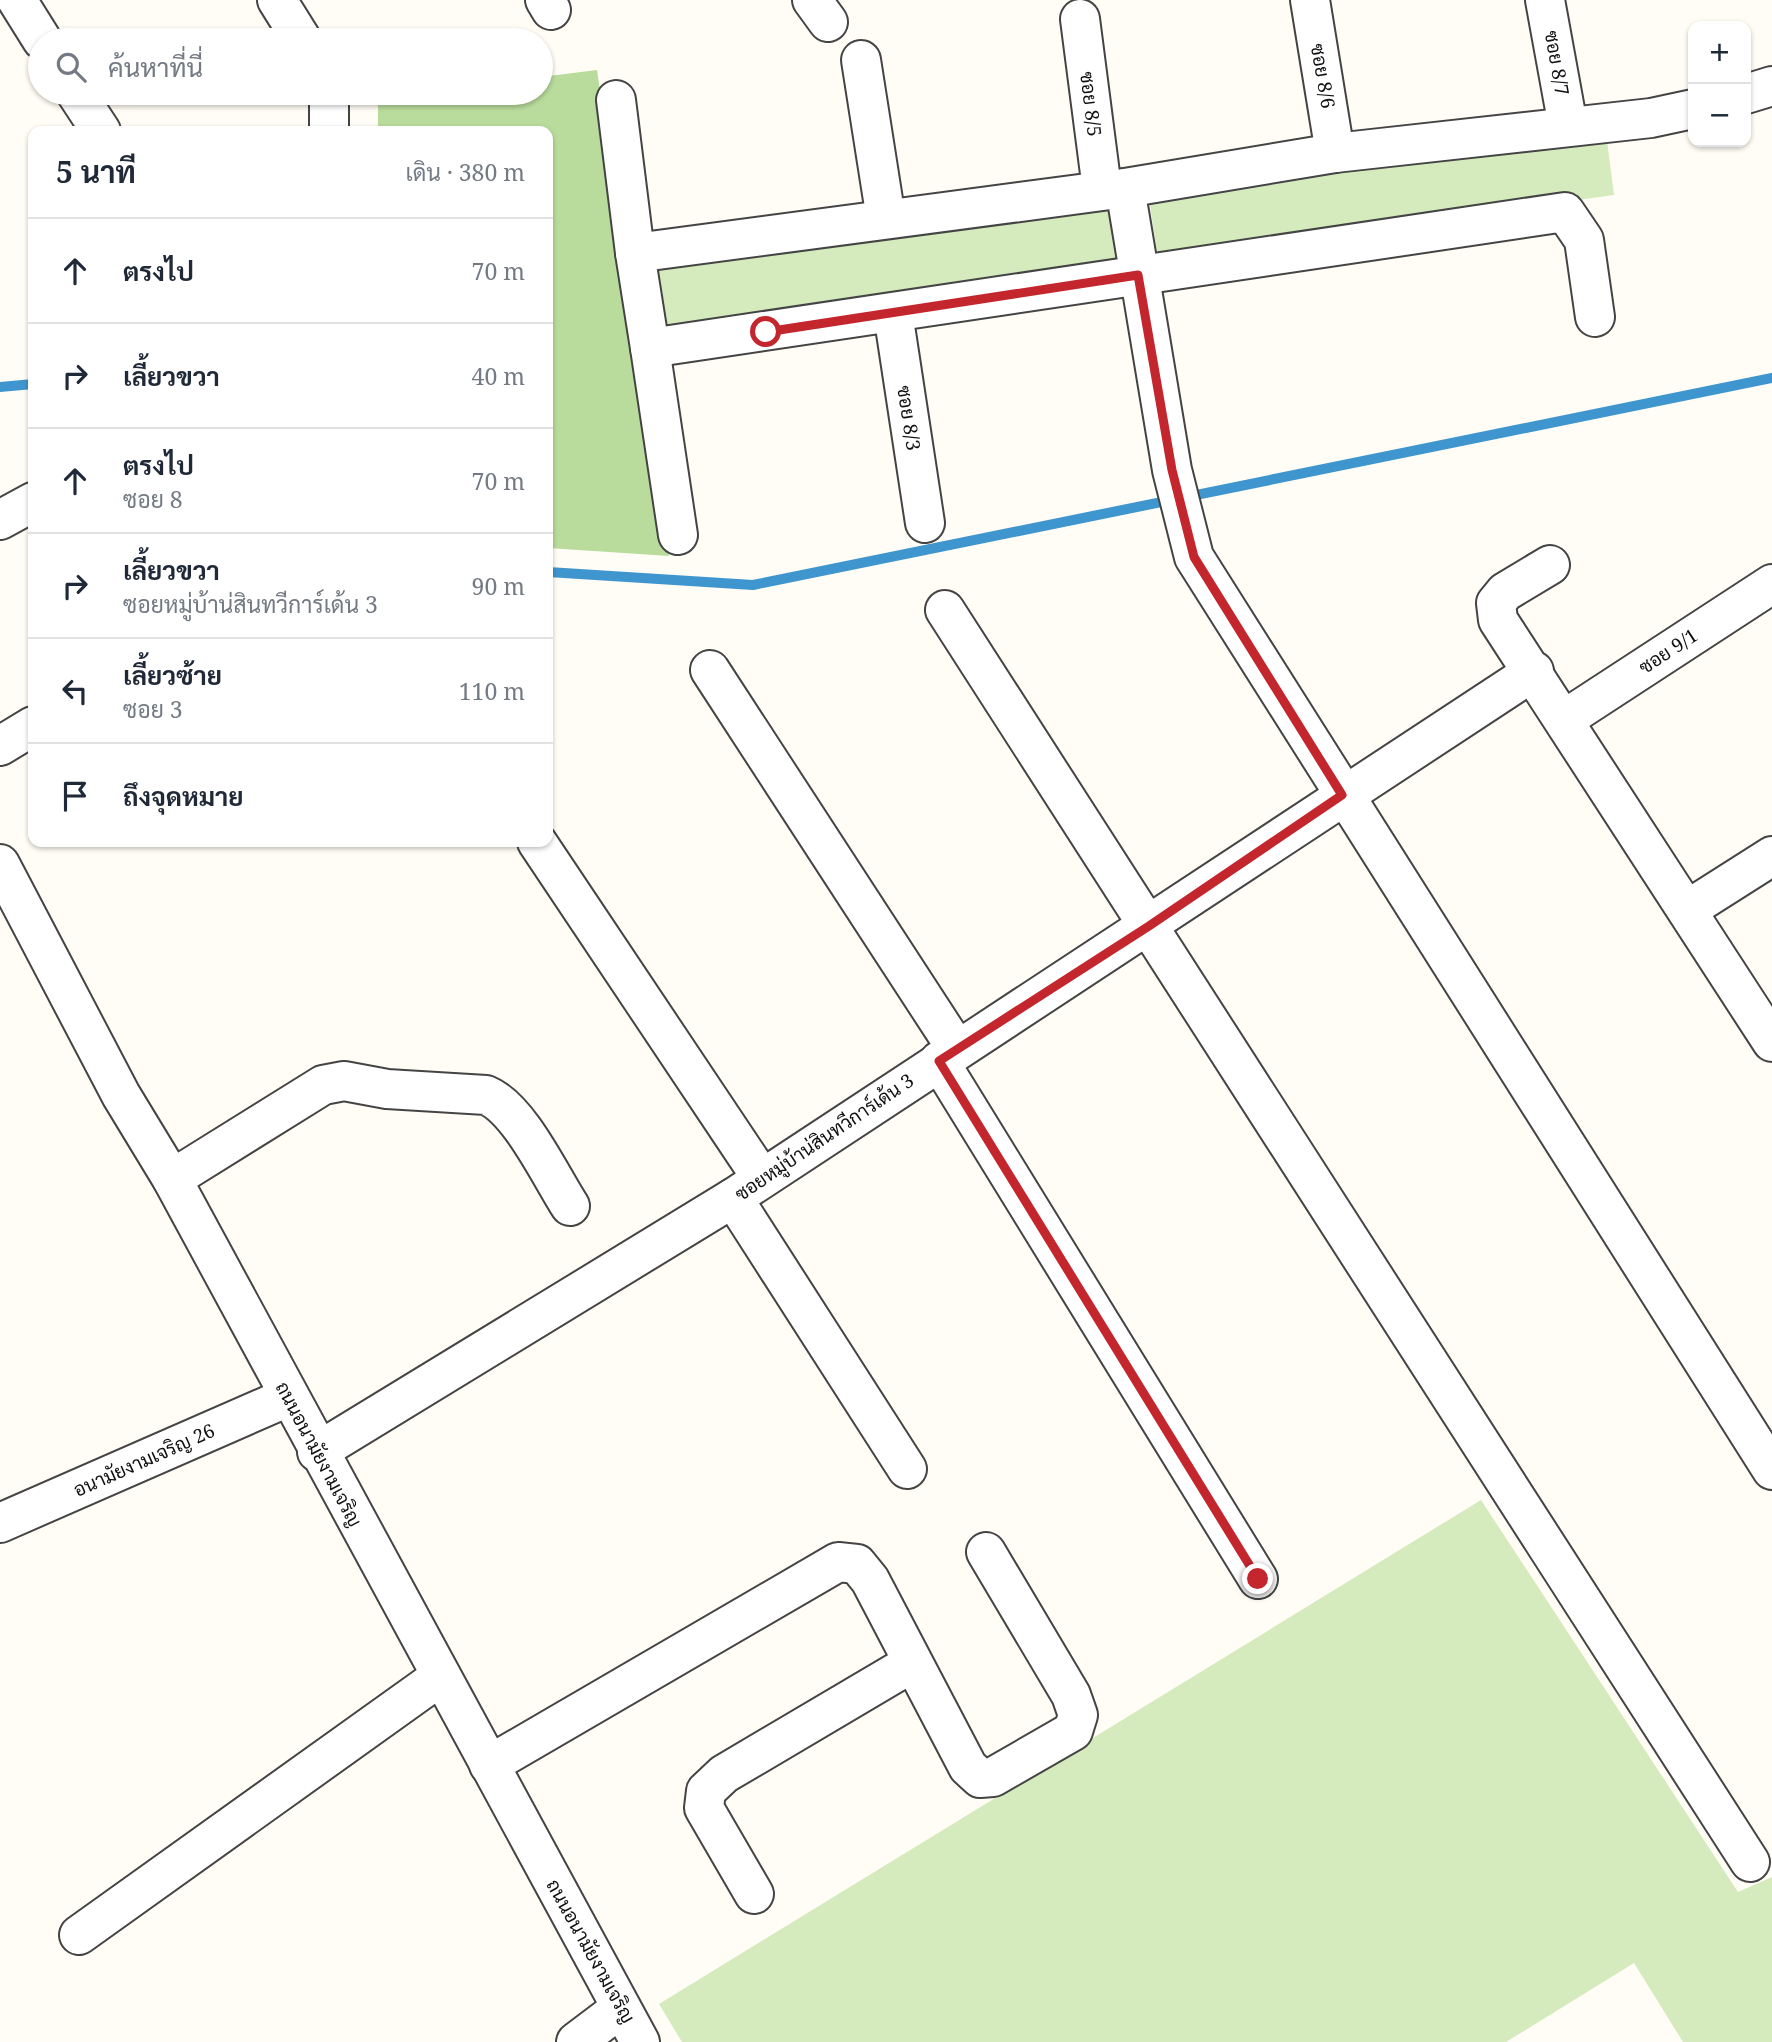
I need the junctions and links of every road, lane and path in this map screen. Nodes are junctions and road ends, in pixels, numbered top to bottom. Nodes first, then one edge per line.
1 (17, 0) edge
2 (277, 0) edge
3 (1310, 0) edge
4 (1545, 0) edge
5 (1080, 19) dead end
6 (34, 28) edge
7 (294, 28) edge
8 (861, 60) dead end
9 (1772, 86) edge
10 (1751, 92) edge
11 (616, 100) dead end
12 (84, 105) edge
13 (329, 105) edge
14 (1688, 111) edge
15 (98, 126) edge
16 (329, 126) edge
17 (1568, 126) junction
18 (1335, 153) junction
19 (1113, 189) junction
20 (886, 219) junction
21 (635, 253) junction
22 (1138, 275) junction
23 (893, 313) junction
24 (1595, 317) dead end
25 (650, 348) junction
26 (28, 505) edge
27 (0, 520) edge
28 (925, 523) dead end
29 (678, 535) dead end
30 (1550, 565) dead end
31 (1772, 584) edge
32 (945, 610) dead end
33 (710, 670) dead end
34 (1534, 671) junction
35 (1565, 719) junction
36 (28, 729) edge
37 (0, 746) edge
38 (1342, 795) junction
39 (540, 847) edge
40 (1772, 856) edge
41 (0, 863) edge
42 (1687, 910) junction
43 (1149, 926) junction
44 (1772, 1042) edge
45 (947, 1055) junction
46 (172, 1179) junction
47 (747, 1188) junction
48 (570, 1206) dead end
49 (288, 1397) junction
50 (317, 1452) junction
51 (907, 1469) dead end
52 (1772, 1470) edge
53 (0, 1523) edge
54 (986, 1552) dead end
55 (1258, 1579) dead end
56 (912, 1663) junction
57 (440, 1676) junction
58 (489, 1765) junction
59 (1750, 1862) dead end
60 (754, 1894) dead end
61 (79, 1935) dead end
62 (621, 2008) junction
63 (576, 2042) edge
64 (640, 2042) edge

1 - 6 street
2 - 7 street
3 - 18 street, ซอย 8/6
4 - 17 street, ซอย 8/7
5 - 19 street, ซอย 8/5
8 - 20 street
9 - 10 street
11 - 21 street
12 - 15 street
13 - 16 street
14 - 17 street
17 - 18 street
18 - 19 street
19 - 20 street
19 - 22 street, ซอย 8/5
20 - 21 street
21 - 25 street
22 - 23 street
22 - 24 street
22 - 38 street, ซอย 8/5
23 - 25 street
23 - 28 street, ซอย 8/3
25 - 29 street
26 - 27 street
30 - 34 street
31 - 35 street, ซอย 9/1
32 - 43 street
33 - 45 street
34 - 35 street
34 - 38 street, ซอยหมู่บ้าน่สินทวีการ์เด้น 3
35 - 42 street
36 - 37 street
38 - 43 street, ซอยหมู่บ้าน่สินทวีการ์เด้น 3
38 - 52 street, ซอย 8/5
39 - 47 street
40 - 42 street
41 - 46 street, ถนนอนามัยงามเจริญ
42 - 44 street
43 - 45 street, ซอยหมู่บ้าน่สินทวีการ์เด้น 3
43 - 59 street
45 - 47 street, ซอยหมู่บ้าน่สินทวีการ์เด้น 3
45 - 55 street
46 - 48 street
46 - 49 street, ถนนอนามัยงามเจริญ
47 - 50 street, ซอยหมู่บ้าน่สินทวีการ์เด้น 3
47 - 51 street
49 - 50 street, ถนนอนามัยงามเจริญ
49 - 53 street, อนามัยงามเจริญ 26
50 - 57 street, ถนนอนามัยงามเจริญ
54 - 56 street
56 - 58 street
56 - 60 street
57 - 58 street, ถนนอนามัยงามเจริญ
57 - 61 street
58 - 62 street, ถนนอนามัยงามเจริญ
62 - 63 street
62 - 64 street, ถนนอนามัยงามเจริญ

